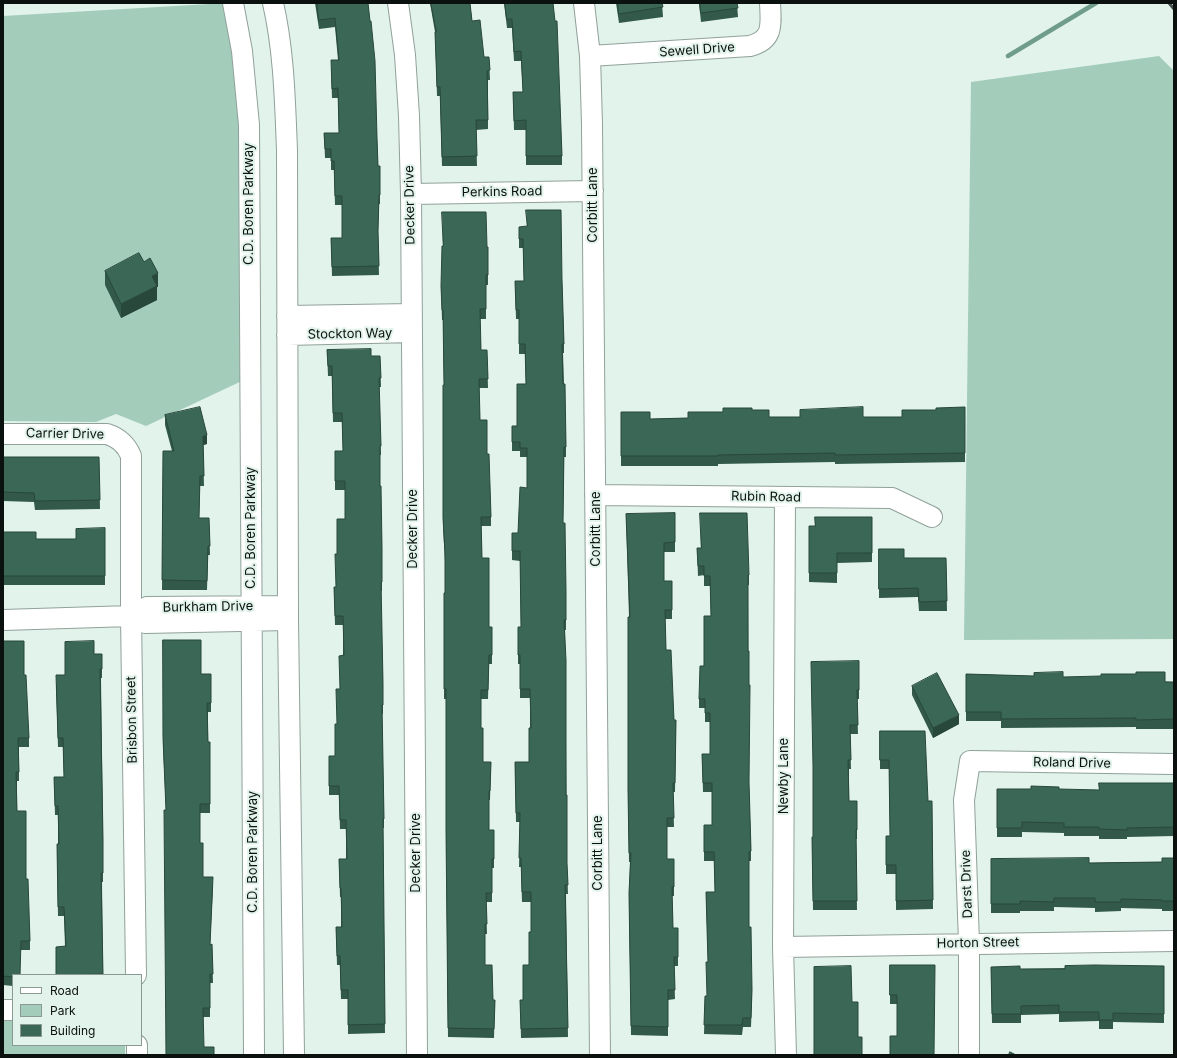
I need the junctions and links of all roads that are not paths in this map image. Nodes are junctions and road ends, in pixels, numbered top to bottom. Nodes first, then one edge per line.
1 (233, 3) edge
2 (272, 3) edge
3 (398, 3) edge
4 (584, 3) edge
5 (770, 3) edge
6 (590, 56) junction
7 (593, 191) junction
8 (411, 194) junction
9 (287, 316) junction
10 (412, 323) junction
11 (287, 335) junction
12 (3, 434) edge
13 (131, 465) joint
14 (595, 495) junction
15 (785, 497) junction
16 (932, 517) dead end
17 (251, 613) junction
18 (288, 613) junction
19 (131, 616) junction
20 (3, 620) edge
21 (970, 761) joint
22 (1174, 764) edge
23 (1174, 941) edge
24 (969, 943) junction
25 (783, 947) junction
26 (136, 974) edge
27 (254, 1055) edge
28 (294, 1055) edge
29 (417, 1055) edge
30 (600, 1055) edge
31 (786, 1055) edge
32 (969, 1055) edge

1 - 17 street, C.D. Boren Parkway
2 - 9 street
3 - 8 street, Decker Drive
4 - 6 street, Corbitt Lane
5 - 6 street, Sewell Drive
6 - 7 street, Corbitt Lane
7 - 8 street, Perkins Road
7 - 14 street, Corbitt Lane
8 - 10 street, Decker Drive
9 - 10 street, Stockton Way
9 - 11 street
10 - 11 street, Stockton Way
10 - 29 street, Decker Drive
11 - 18 street
12 - 13 street, Carrier Drive
13 - 19 street, Brisbon Street
14 - 15 street, Rubin Road
14 - 30 street, Corbitt Lane
15 - 16 street, Rubin Road
15 - 25 street, Newby Lane
17 - 18 street, Burkham Drive
17 - 19 street, Burkham Drive
17 - 27 street, C.D. Boren Parkway
18 - 28 street
19 - 20 street, Burkham Drive
19 - 26 street, Brisbon Street
21 - 22 street, Roland Drive
21 - 24 street, Darst Drive
23 - 24 street, Horton Street
24 - 25 street, Horton Street
24 - 32 street, Darst Drive
25 - 31 street, Newby Lane

